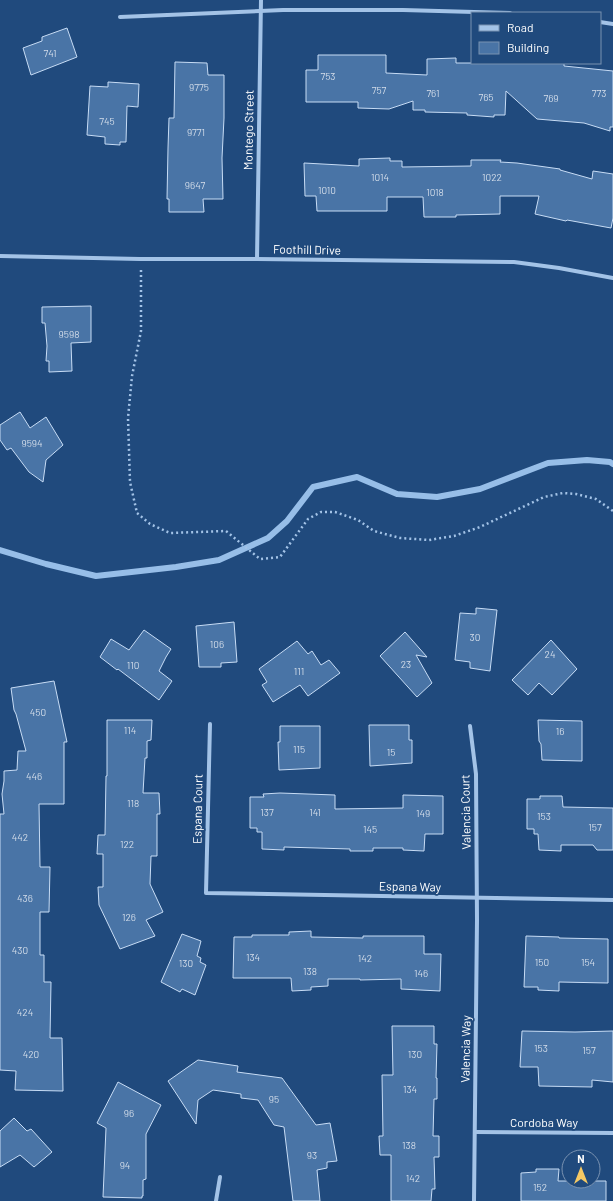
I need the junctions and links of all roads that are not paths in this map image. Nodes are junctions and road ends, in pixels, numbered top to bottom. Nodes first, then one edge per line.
1 (261, 0) edge
2 (261, 11) junction
3 (474, 12) edge
4 (120, 17) dead end
5 (601, 22) edge
6 (613, 24) edge
7 (0, 256) edge
8 (257, 260) junction
9 (613, 278) edge
10 (210, 724) dead end
11 (470, 726) dead end
12 (206, 894) joint
13 (477, 898) junction
14 (613, 900) edge
15 (475, 1132) junction
16 (613, 1133) edge
17 (220, 1177) dead end
18 (216, 1201) edge
19 (474, 1201) edge

1 - 2 street, Montego Street
2 - 3 street
2 - 4 street
2 - 8 street, Montego Street
5 - 6 street
7 - 8 street, Foothill Drive
8 - 9 street, Foothill Drive
10 - 12 street, Espana Court
11 - 13 street, Valencia Court
12 - 13 street, Espana Way
13 - 14 street, Espana Way
13 - 15 street, Valencia Way
15 - 16 street, Cordoba Way
15 - 19 street, Valencia Way
17 - 18 street

